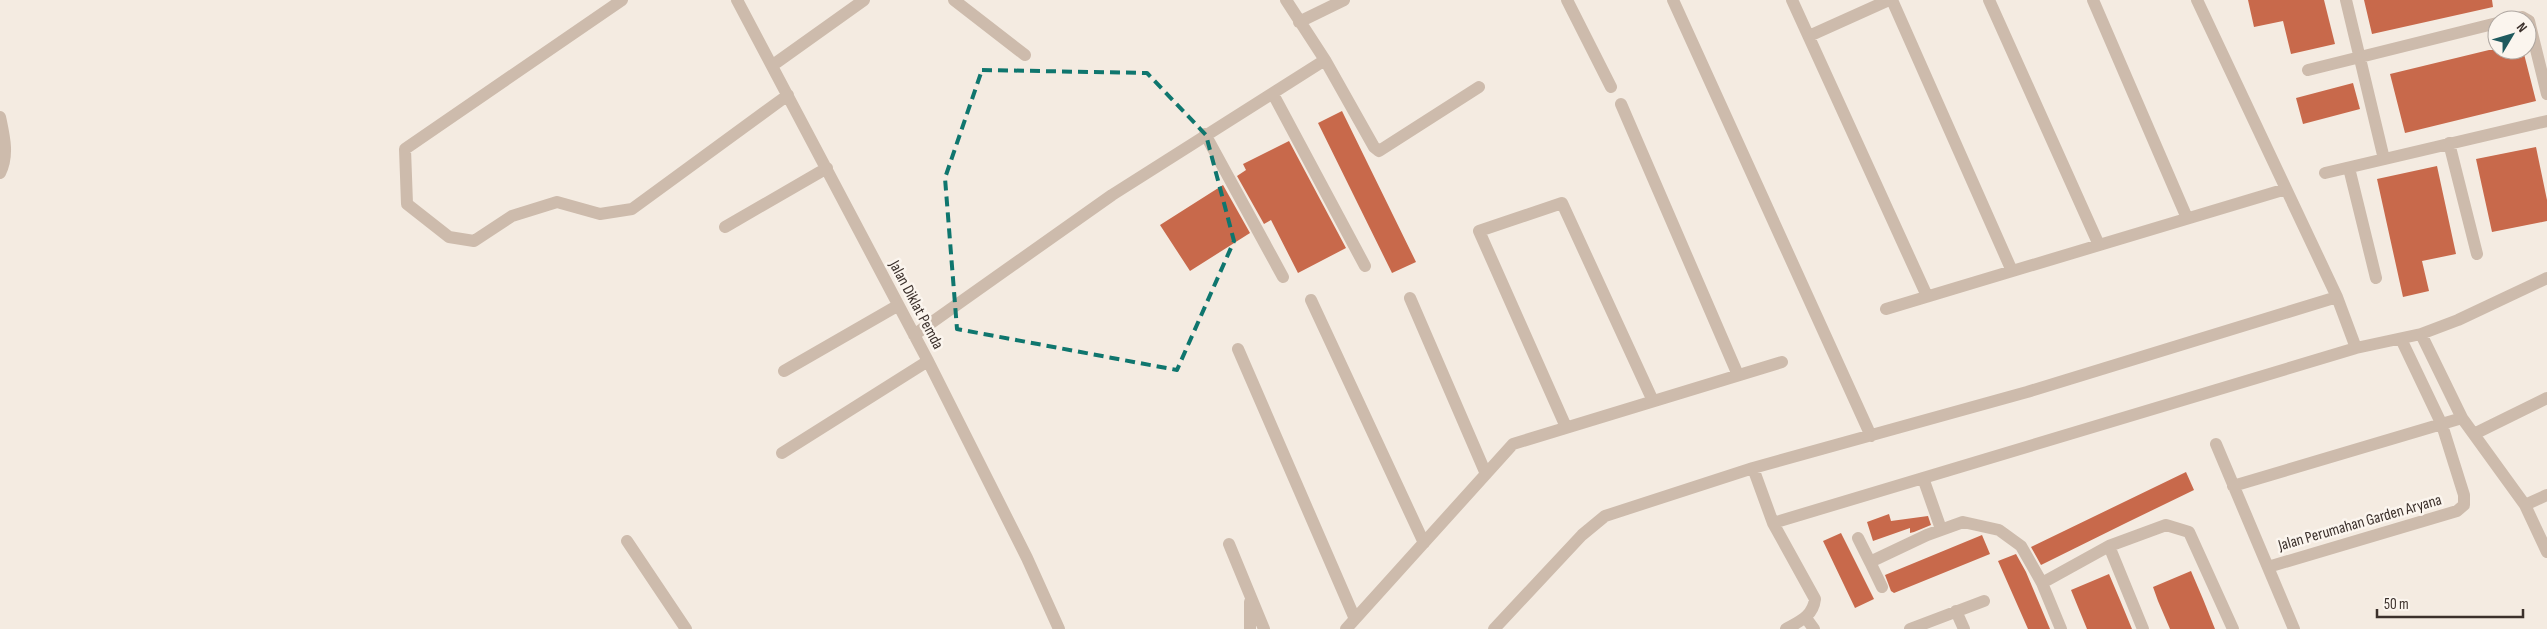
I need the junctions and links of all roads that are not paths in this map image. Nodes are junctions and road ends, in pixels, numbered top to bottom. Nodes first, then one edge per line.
1 (622, 0) edge
2 (737, 0) edge
3 (864, 0) edge
4 (954, 0) edge
5 (1286, 0) edge
6 (1344, 0) edge
7 (1567, 0) edge
8 (1672, 0) edge
9 (1792, 0) edge
10 (1891, 0) edge
11 (1989, 0) edge
12 (2093, 0) edge
13 (2197, 0) edge
14 (2346, 0) edge
15 (1299, 22) junction
16 (2487, 25) edge
17 (1809, 36) junction
18 (2537, 53) edge
19 (1024, 54) dead end
20 (2359, 56) junction
21 (1325, 60) junction
22 (773, 65) junction
23 (2308, 70) dead end
24 (1479, 87) dead end
25 (1611, 87) dead end
26 (1273, 94) junction
27 (2547, 94) edge
28 (788, 95) junction
29 (1621, 104) dead end
30 (0, 117) edge
31 (2547, 121) edge
32 (1205, 134) junction
33 (2449, 143) junction
34 (2384, 159) junction
35 (827, 168) junction
36 (2349, 168) junction
37 (0, 173) edge
38 (2325, 173) dead end
39 (2286, 189) junction
40 (2187, 218) junction
41 (725, 227) dead end
42 (2098, 245) junction
43 (2477, 254) dead end
44 (1366, 266) dead end
45 (2012, 271) junction
46 (1283, 276) dead end
47 (2376, 278) dead end
48 (2547, 278) edge
49 (1927, 296) junction
50 (1410, 298) dead end
51 (1311, 300) dead end
52 (2338, 302) junction
53 (897, 306) junction
54 (1886, 309) dead end
55 (2421, 334) junction
56 (914, 335) junction
57 (2401, 339) junction
58 (2354, 343) junction
59 (1238, 349) dead end
60 (928, 360) junction
61 (1782, 362) dead end
62 (784, 371) dead end
63 (1738, 375) junction
64 (2547, 398) edge
65 (1653, 401) junction
66 (2462, 418) junction
67 (2442, 424) junction
68 (1566, 427) junction
69 (2474, 434) junction
70 (1871, 436) junction
71 (2216, 444) dead end
72 (782, 453) dead end
73 (1486, 474) junction
74 (1756, 474) junction
75 (1923, 478) junction
76 (2234, 486) junction
77 (2547, 495) edge
78 (2525, 506) junction
79 (1771, 518) junction
80 (1941, 529) junction
81 (1858, 538) dead end
82 (627, 541) dead end
83 (1424, 543) junction
84 (1229, 544) dead end
85 (2109, 546) junction
86 (2547, 552) edge
87 (1870, 562) junction
88 (2268, 567) junction
89 (2042, 583) junction
90 (1882, 587) dead end
91 (1250, 594) junction
92 (1984, 601) dead end
93 (1956, 610) junction
94 (1806, 618) junction
95 (1355, 619) junction
96 (686, 629) edge
97 (1059, 629) edge
98 (1250, 629) edge
99 (1264, 629) edge
100 (1346, 629) edge
101 (1494, 629) edge
102 (1786, 629) edge
103 (1814, 629) edge
104 (1910, 629) edge
105 (1964, 629) edge
106 (2061, 629) edge
107 (2143, 629) edge
108 (2233, 629) edge
109 (2294, 629) edge

1 - 28 street
2 - 22 street, Jalan Diklat Pemda
3 - 22 street
4 - 19 street
5 - 15 street
6 - 15 street
7 - 25 street
8 - 70 street
9 - 17 street
10 - 17 street
10 - 45 street
11 - 42 street
12 - 40 street
13 - 39 street
14 - 20 street
15 - 21 street
16 - 20 street
17 - 49 street
18 - 27 street
20 - 23 street
20 - 34 street
21 - 24 street
21 - 26 street
22 - 28 street, Jalan Diklat Pemda
26 - 32 street
26 - 44 street
28 - 35 street, Jalan Diklat Pemda
29 - 63 street
30 - 37 street
31 - 33 street
32 - 46 street
32 - 56 street
33 - 34 street
33 - 43 street
34 - 36 street
35 - 41 street
35 - 53 street, Jalan Diklat Pemda
36 - 38 street
36 - 47 street
39 - 40 street
39 - 52 street
40 - 42 street
42 - 45 street
45 - 49 street
48 - 55 street
49 - 54 street
50 - 73 street
51 - 83 street
52 - 58 street
52 - 70 street
53 - 56 street, Jalan Diklat Pemda
53 - 62 street
55 - 57 street
55 - 66 street
56 - 60 street, Jalan Diklat Pemda
57 - 58 street
57 - 67 street, Jalan Perumahan Garden Aryana
58 - 75 street
59 - 95 street
60 - 72 street
60 - 97 street, Jalan Diklat Pemda
61 - 63 street
63 - 65 street
64 - 69 street
65 - 68 street
65 - 68 street
66 - 67 street
66 - 69 street
67 - 76 street
67 - 88 street, Jalan Perumahan Garden Aryana
68 - 73 street
69 - 78 street
70 - 74 street
71 - 76 street, Jalan Perumahan Garden Aryana
73 - 83 street
74 - 79 street
74 - 101 street
75 - 79 street
75 - 80 street
76 - 88 street, Jalan Perumahan Garden Aryana
77 - 78 street
78 - 86 street
79 - 94 street
80 - 87 street
80 - 89 street
81 - 87 street
82 - 96 street
83 - 95 street
84 - 91 street
85 - 89 street
85 - 107 street
85 - 108 street
87 - 90 street
88 - 109 street, Jalan Perumahan Garden Aryana
89 - 106 street
91 - 98 street
91 - 99 street
92 - 93 street
93 - 104 street
93 - 105 street
94 - 102 street
94 - 103 street
95 - 100 street

